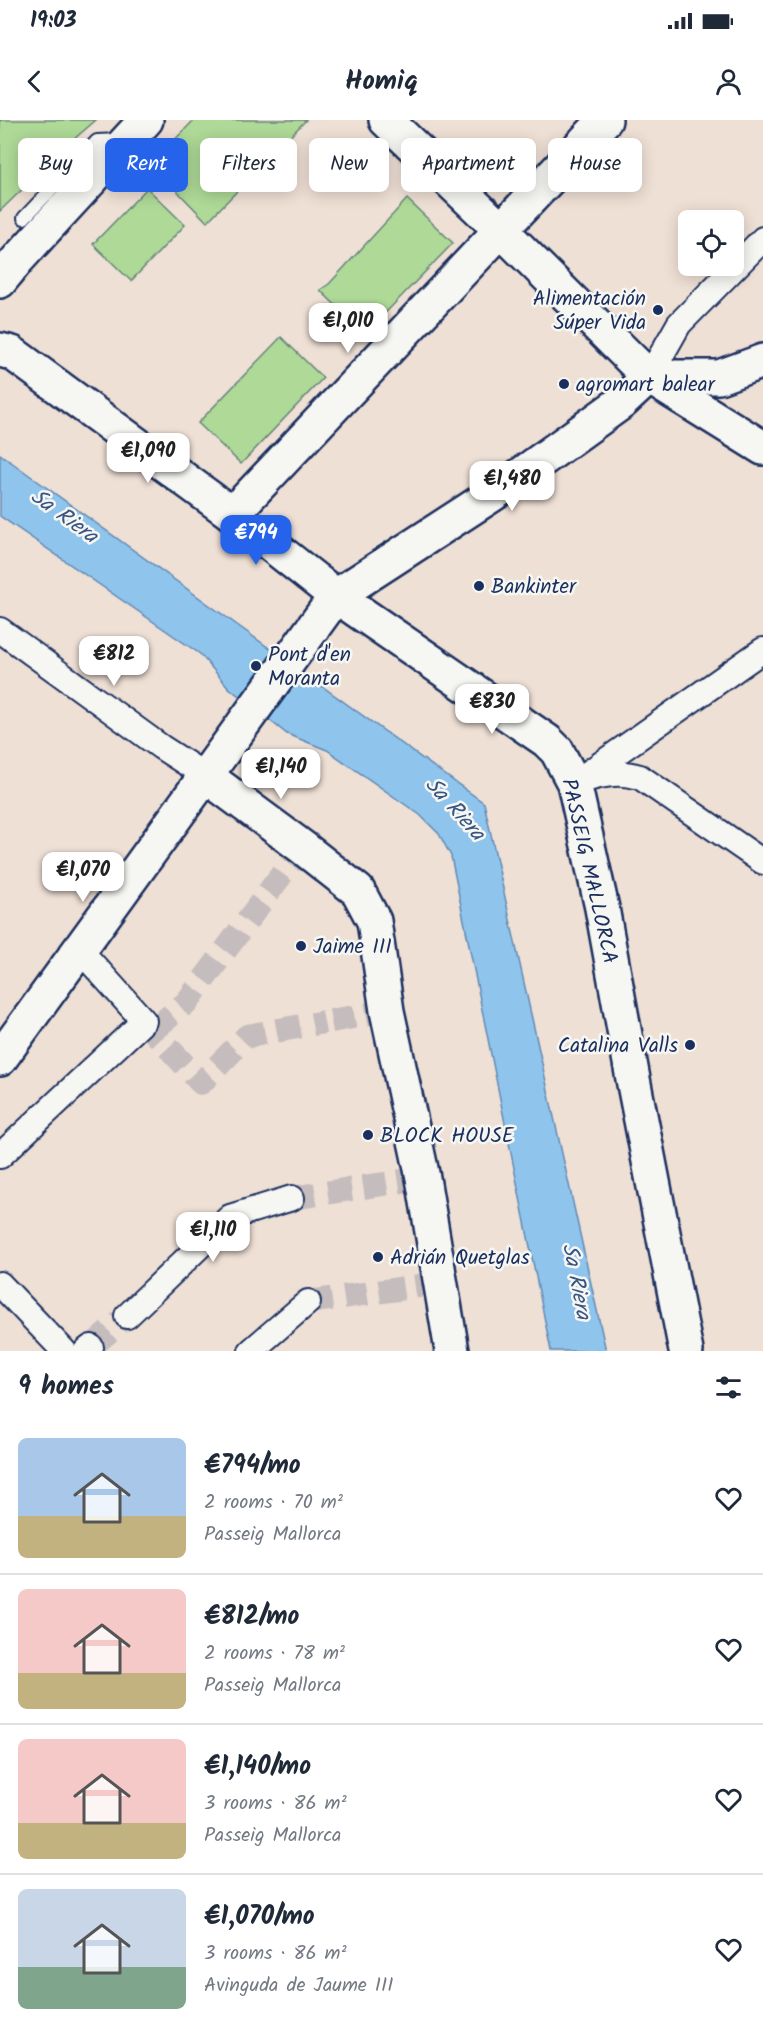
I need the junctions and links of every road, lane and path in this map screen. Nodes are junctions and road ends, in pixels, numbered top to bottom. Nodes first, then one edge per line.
1 (386, 120) edge
2 (605, 120) edge
3 (136, 130) edge
4 (24, 219) dead end
5 (501, 230) junction
6 (763, 239) edge
7 (0, 281) edge
8 (4, 348) edge
9 (763, 361) edge
10 (650, 377) junction
11 (763, 448) edge
12 (232, 514) junction
13 (336, 596) junction
14 (0, 630) edge
15 (763, 650) edge
16 (206, 776) junction
17 (574, 783) junction
18 (763, 862) edge
19 (80, 950) junction
20 (0, 1059) edge
21 (0, 1156) edge
22 (292, 1197) tunnel mouth
23 (0, 1284) edge
24 (308, 1302) tunnel mouth
25 (127, 1317) tunnel mouth
26 (64, 1351) edge
27 (251, 1351) edge
28 (452, 1351) edge
29 (686, 1351) edge

1 - 5 street
2 - 5 street
3 - 4 lane
3 - 7 street
5 - 10 street
5 - 12 street
6 - 10 street
8 - 12 street, PASSEIG MALLORCA
9 - 10 street
10 - 11 street
10 - 13 street
12 - 13 street, PASSEIG MALLORCA
13 - 16 street
13 - 17 street, PASSEIG MALLORCA
14 - 16 street
15 - 17 street
16 - 19 street
16 - 28 street
17 - 18 street
17 - 29 street, PASSEIG MALLORCA
19 - 20 street
19 - 21 street
22 - 25 street
23 - 26 street
24 - 27 street

